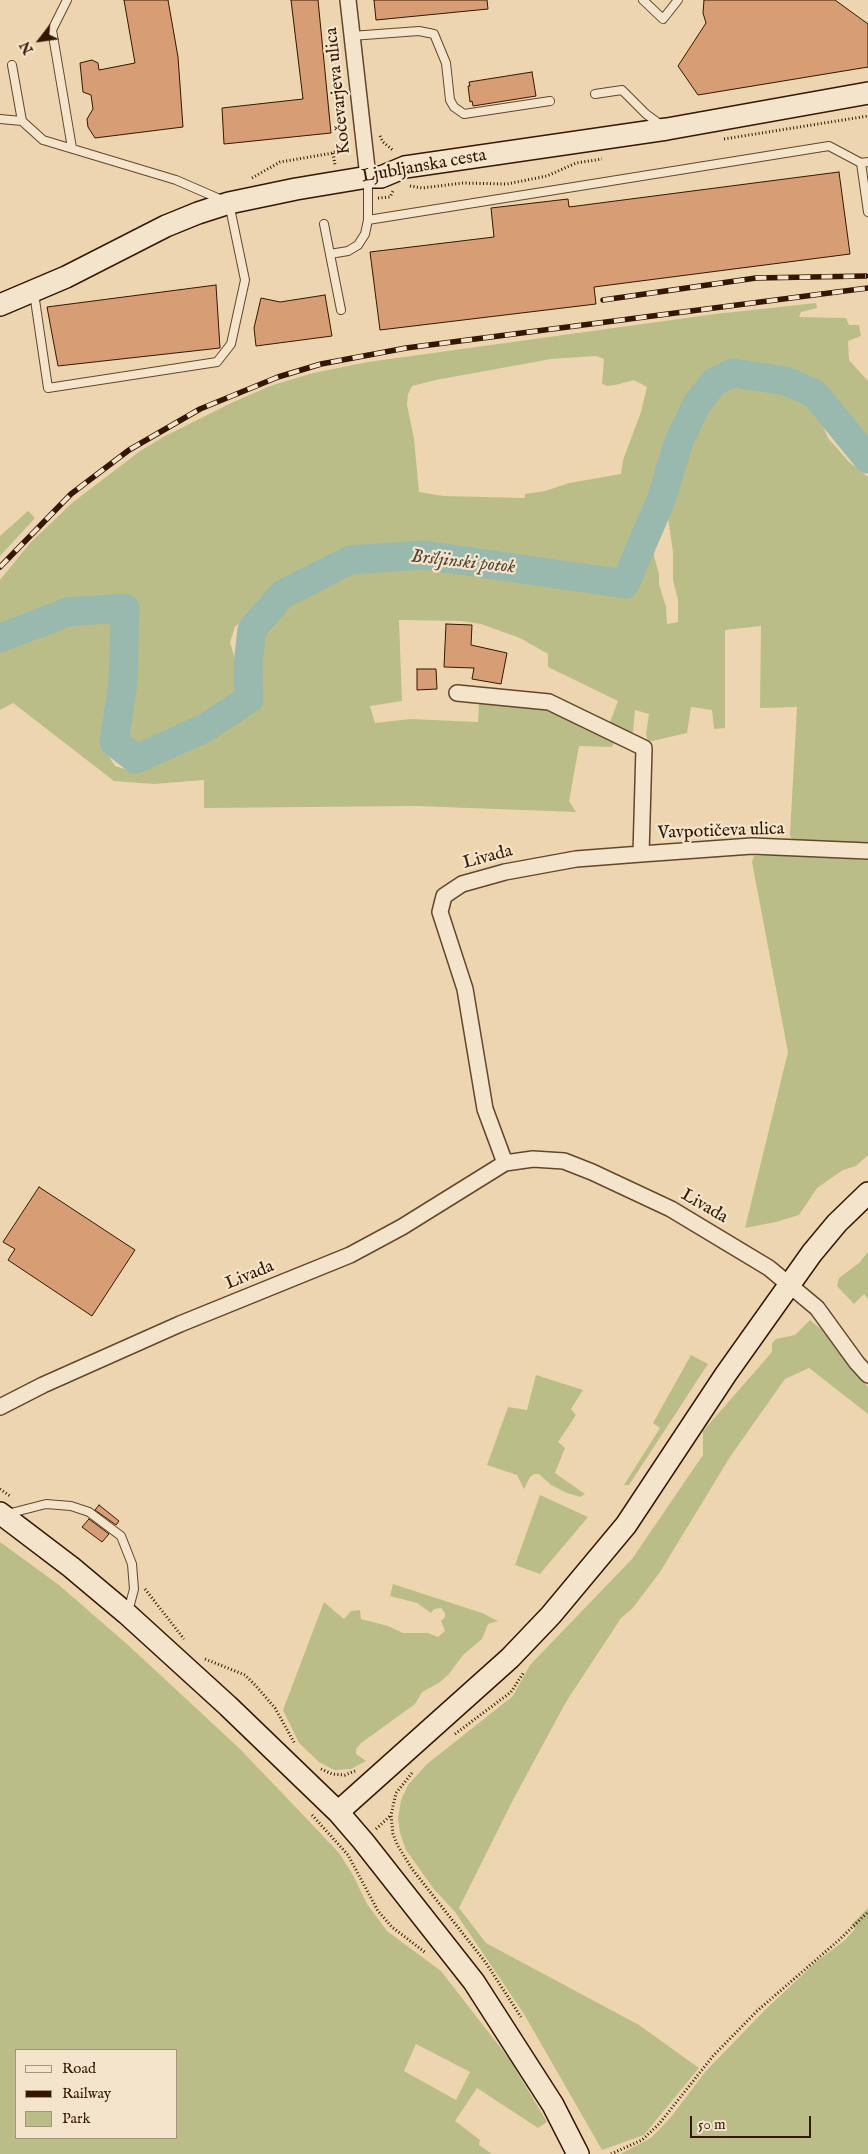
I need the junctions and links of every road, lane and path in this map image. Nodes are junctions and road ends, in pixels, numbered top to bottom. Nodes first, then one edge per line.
1 (67, 0) edge
2 (348, 0) edge
3 (643, 0) edge
4 (678, 0) edge
5 (351, 36) junction
6 (338, 60) dead end
7 (12, 65) dead end
8 (868, 93) edge
9 (595, 94) dead end
10 (550, 101) dead end
11 (868, 116) edge
12 (0, 119) edge
13 (22, 121) junction
14 (667, 128) junction
15 (379, 134) dead end
16 (716, 141) dead end
17 (72, 148) junction
18 (396, 152) dead end
19 (604, 159) dead end
20 (865, 163) edge
21 (368, 177) junction
22 (250, 179) dead end
23 (407, 186) dead end
24 (229, 203) junction
25 (868, 212) edge
26 (368, 220) junction
27 (324, 224) dead end
28 (330, 254) junction
29 (34, 292) junction
30 (0, 305) edge
31 (340, 310) dead end
32 (457, 693) dead end
33 (868, 852) edge
34 (641, 854) junction
35 (505, 1162) junction
36 (868, 1193) edge
37 (790, 1286) junction
38 (868, 1375) edge
39 (0, 1407) edge
40 (0, 1489) edge
41 (6, 1509) edge
42 (146, 1590) dead end
43 (127, 1614) junction
44 (187, 1642) dead end
45 (198, 1654) dead end
46 (517, 1684) dead end
47 (451, 1737) dead end
48 (297, 1746) dead end
49 (418, 1767) dead end
50 (320, 1768) dead end
51 (361, 1768) dead end
52 (338, 1812) junction
53 (391, 1816) dead end
54 (348, 1855) dead end
55 (868, 1912) edge
56 (430, 1955) dead end
57 (578, 2154) edge
58 (611, 2154) edge

1 - 17 lane
2 - 5 street, Kočevarjeva ulica
3 - 4 lane
5 - 10 lane
5 - 21 street, Kočevarjeva ulica
6 - 22 path
7 - 13 lane
8 - 14 street, Ljubljanska cesta
9 - 14 lane
11 - 16 path
12 - 13 lane
13 - 17 lane
14 - 21 street, Ljubljanska cesta
15 - 18 path
17 - 24 lane
19 - 23 path
20 - 25 lane
20 - 26 lane
21 - 24 street, Ljubljanska cesta
21 - 26 lane
24 - 29 street, Ljubljanska cesta
24 - 29 lane
26 - 28 lane
27 - 28 lane
28 - 31 lane
29 - 30 street, Ljubljanska cesta
32 - 34 street, Vavpotičeva ulica
33 - 34 street, Vavpotičeva ulica
34 - 35 street, Livada
35 - 37 street, Livada
35 - 39 street, Livada
36 - 37 street
37 - 38 street, Livada
37 - 52 street
40 - 41 path
41 - 43 street
41 - 43 lane
42 - 44 path
43 - 52 street
45 - 48 path
46 - 47 path
49 - 53 path
50 - 51 path
52 - 57 street
54 - 56 path
55 - 58 path

